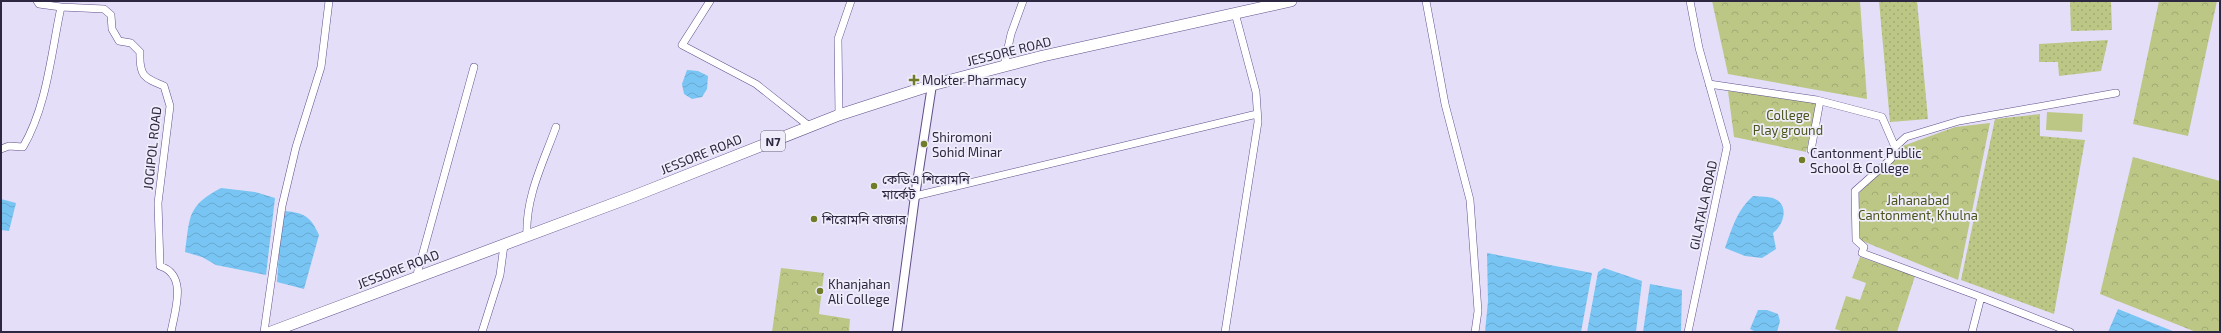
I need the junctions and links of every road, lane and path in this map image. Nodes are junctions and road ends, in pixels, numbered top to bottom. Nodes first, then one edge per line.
1 (37, 1) edge
2 (329, 1) edge
3 (710, 1) edge
4 (851, 1) edge
5 (1023, 1) edge
6 (1291, 1) edge
7 (1426, 1) edge
8 (1690, 1) edge
9 (61, 7) junction
10 (1235, 13) junction
11 (1004, 66) junction
12 (474, 67) dead end
13 (1709, 84) junction
14 (931, 85) junction
15 (2116, 93) dead end
16 (1820, 101) junction
17 (1257, 114) junction
18 (839, 115) junction
19 (809, 126) junction
20 (556, 127) dead end
21 (1895, 147) junction
22 (1, 150) edge
23 (1811, 150) dead end
24 (913, 196) junction
25 (527, 236) junction
26 (504, 245) junction
27 (416, 278) junction
28 (1981, 297) junction
29 (171, 332) edge
30 (264, 332) edge
31 (271, 332) edge
32 (482, 332) edge
33 (896, 332) edge
34 (1225, 332) edge
35 (1475, 332) edge
36 (1688, 332) edge
37 (1972, 332) edge
38 (2070, 332) edge

1 - 9 street
2 - 30 street
3 - 19 street
4 - 18 street
5 - 11 street
6 - 10 highway, JESSORE ROAD / N7
7 - 35 street
8 - 13 street, GILATALA ROAD
9 - 22 street
9 - 29 street, JOGIPOL ROAD
10 - 11 highway, JESSORE ROAD / N7
10 - 17 street
11 - 14 highway, JESSORE ROAD / N7
12 - 27 street
13 - 16 street
13 - 36 street, GILATALA ROAD
14 - 18 highway, JESSORE ROAD / N7
14 - 24 street
15 - 21 street
16 - 21 street
16 - 23 street
17 - 24 street
17 - 34 street
18 - 19 highway, JESSORE ROAD / N7
19 - 25 highway, JESSORE ROAD / N7
20 - 25 street
21 - 28 street
24 - 33 street
25 - 26 highway, JESSORE ROAD / N7
26 - 27 highway, JESSORE ROAD / N7
26 - 32 street
27 - 31 highway, JESSORE ROAD / N7
28 - 37 street
28 - 38 street

